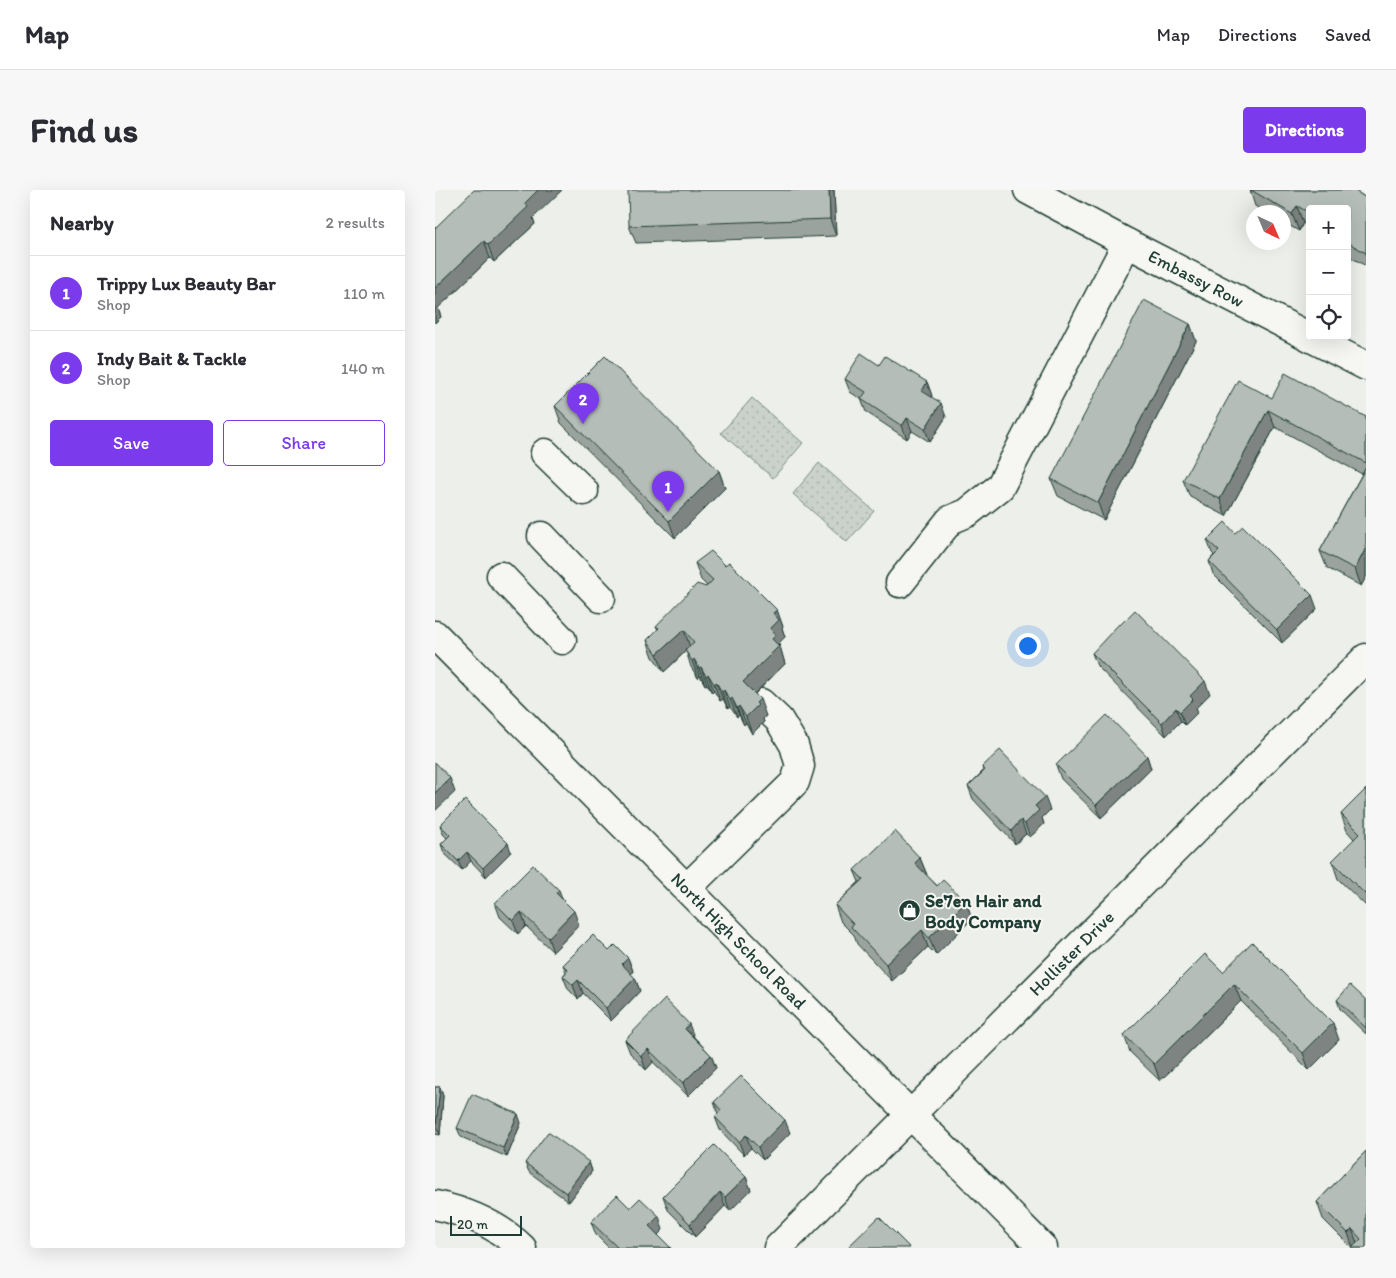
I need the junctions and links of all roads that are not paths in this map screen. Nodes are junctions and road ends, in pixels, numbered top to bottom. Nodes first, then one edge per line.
1 (1028, 190) edge
2 (1127, 243) junction
3 (1366, 366) edge
4 (545, 453) dead end
5 (584, 491) dead end
6 (542, 536) dead end
7 (501, 576) dead end
8 (900, 583) dead end
9 (601, 598) dead end
10 (435, 635) edge
11 (563, 640) dead end
12 (1366, 658) edge
13 (761, 702) dead end
14 (687, 888) junction
15 (911, 1114) junction
16 (435, 1206) edge
17 (522, 1248) edge
18 (779, 1248) edge
19 (1043, 1248) edge

1 - 2 street, Embassy Row
2 - 3 street, Embassy Row
2 - 8 street
4 - 5 street
6 - 9 street
7 - 11 street
10 - 14 street, North High School Road
12 - 15 street, Hollister Drive
13 - 14 street
14 - 15 street, North High School Road
15 - 18 street, Hollister Drive
15 - 19 street, North High School Road
16 - 17 street

